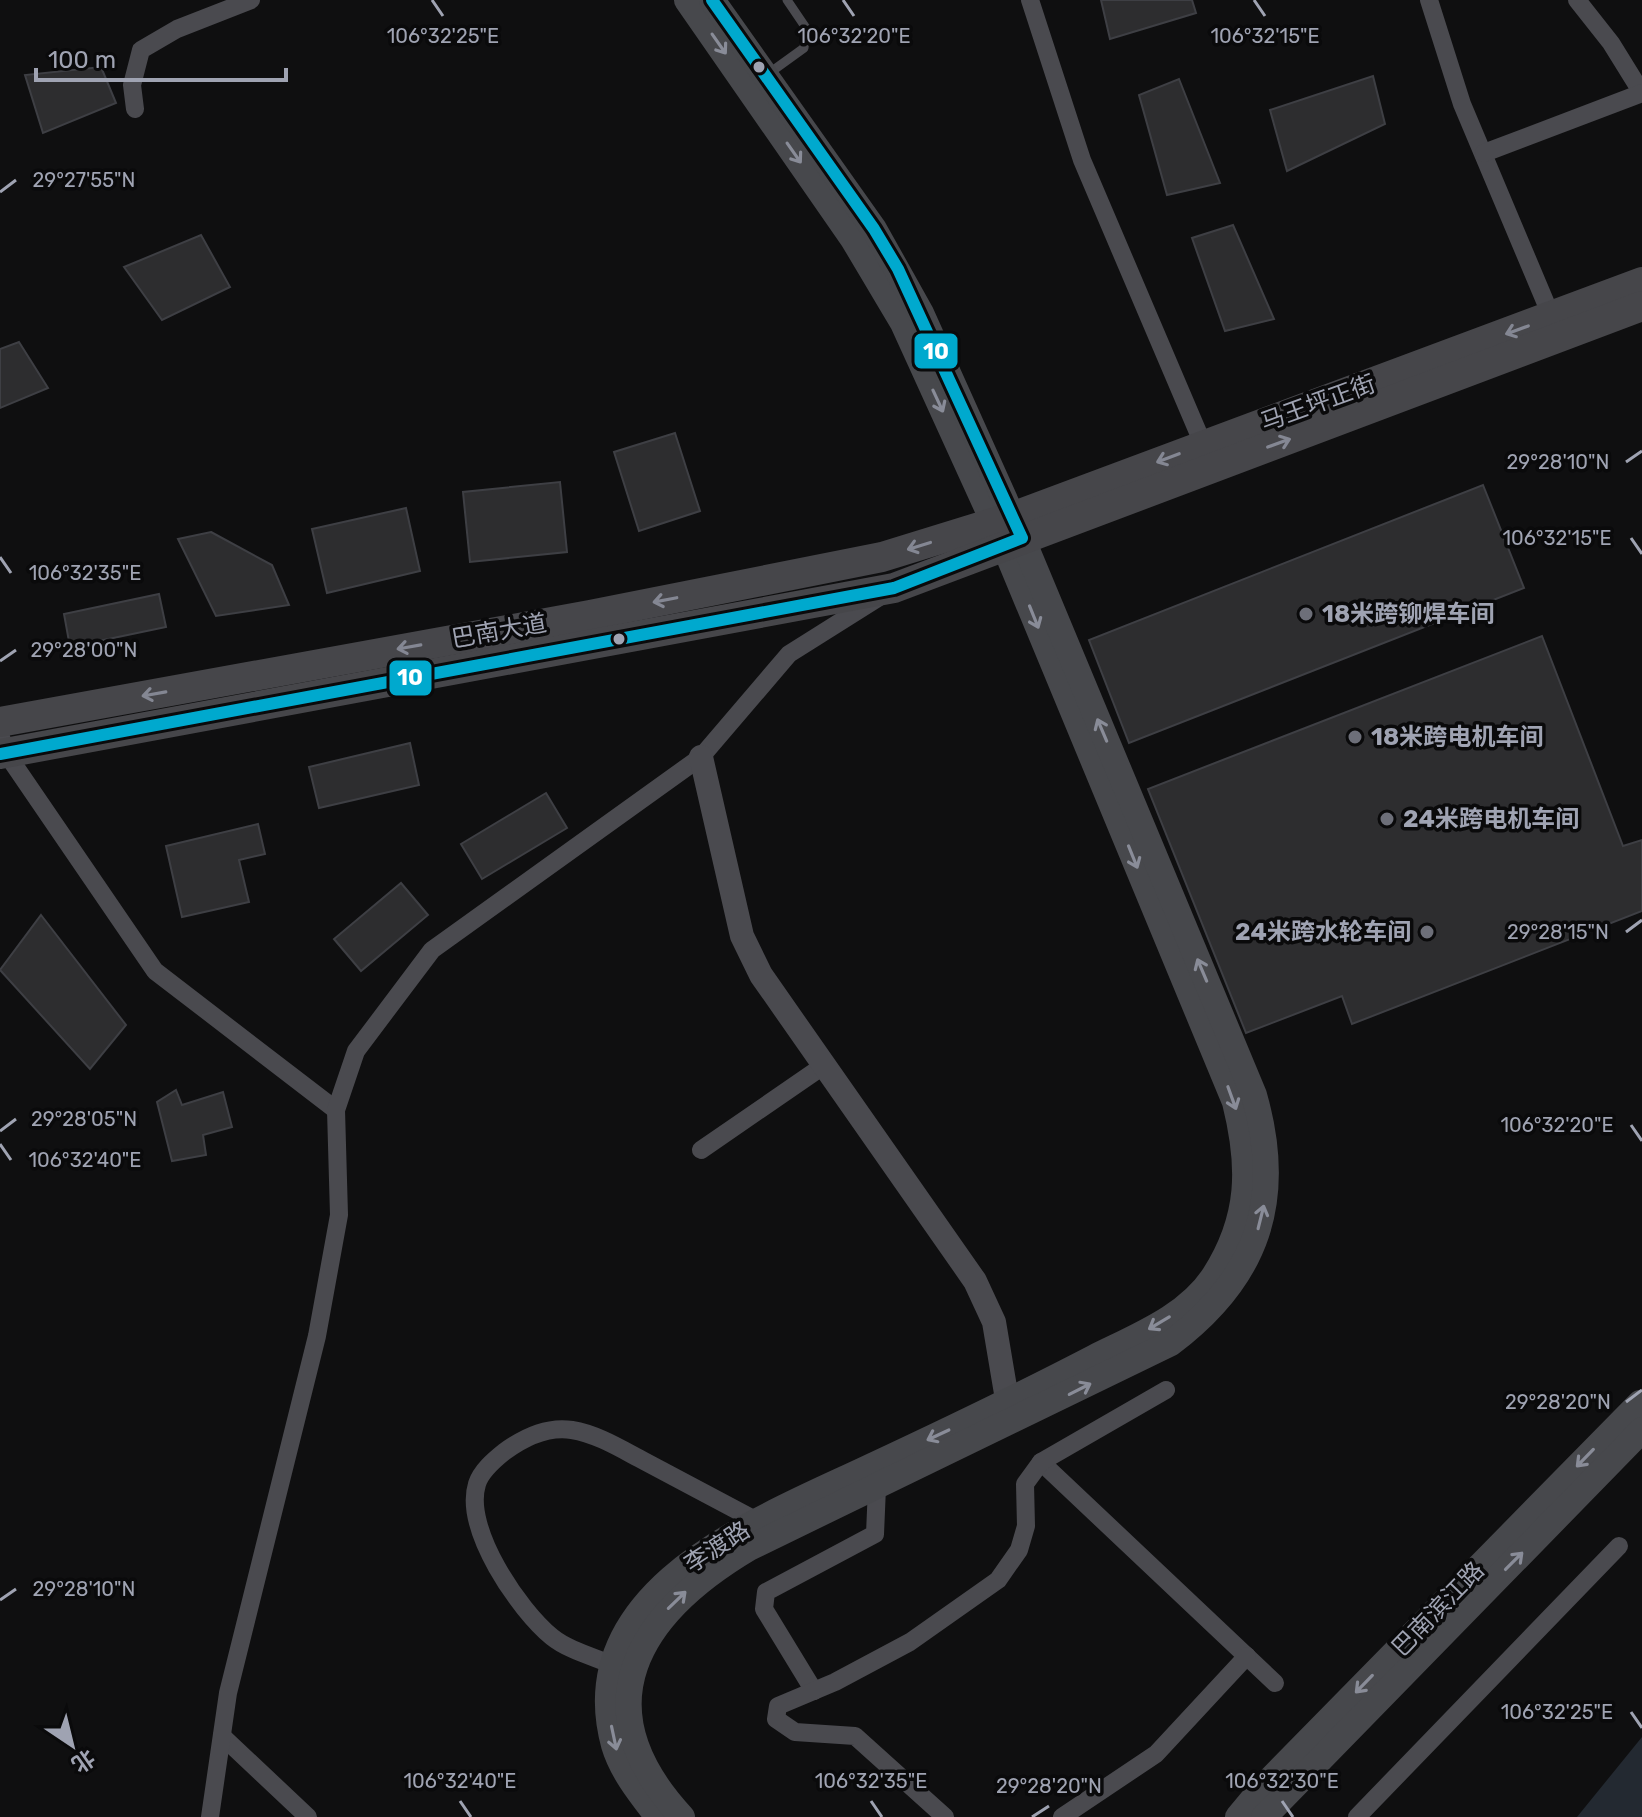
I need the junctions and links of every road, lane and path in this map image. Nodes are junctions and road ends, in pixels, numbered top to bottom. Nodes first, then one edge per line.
1 (251, 0) edge
2 (687, 0) edge
3 (712, 0) edge
4 (787, 0) edge
5 (1030, 0) edge
6 (1429, 0) edge
7 (1577, 0) edge
8 (758, 82) junction
9 (1642, 93) edge
10 (135, 109) dead end
11 (1484, 153) junction
12 (1642, 282) edge
13 (1642, 306) edge
14 (1556, 328) junction
15 (1203, 444) junction
16 (1008, 531) junction
17 (894, 588) junction
18 (0, 722) edge
19 (2, 747) edge
20 (701, 757) junction
21 (823, 1066) junction
22 (336, 1110) junction
23 (701, 1150) dead end
24 (1166, 1390) dead end
25 (1640, 1403) dead end
26 (1010, 1413) junction
27 (1642, 1430) edge
28 (1041, 1462) junction
29 (877, 1487) junction
30 (757, 1521) junction
31 (1619, 1546) dead end
32 (1247, 1656) junction
33 (613, 1665) junction
34 (1275, 1683) dead end
35 (814, 1691) junction
36 (222, 1736) junction
37 (213, 1813) edge
38 (308, 1817) edge
39 (658, 1817) edge
40 (682, 1817) edge
41 (945, 1817) edge
42 (1062, 1817) edge
43 (1238, 1817) edge
44 (1264, 1817) edge
45 (1357, 1817) edge

1 - 10 street
2 -> 8 main road
3 - 8 main road
4 - 8 lane
5 - 15 street
6 - 11 street
7 - 9 street
8 - 16 main road
9 - 11 street
11 - 14 street
12 - 14 main road, 马王坪正街
13 - 14 main road, 马王坪正街
14 -> 15 main road, 马王坪正街
16 -> 14 main road, 马王坪正街
15 -> 16 main road, 马王坪正街
16 - 17 main road, 巴南大道
16 -> 18 main road, 巴南大道
16 - 26 main road
17 - 19 main road, 巴南大道
17 - 20 street
19 - 22 street
20 - 21 street
20 - 22 street
21 - 23 street
21 - 26 street
22 - 36 street
24 - 28 street
25 -> 43 main road, 巴南滨江路
26 - 29 main road, 李渡路
26 -> 30 main road, 李渡路
44 -> 27 main road, 巴南滨江路
28 - 32 street
28 - 35 street
29 - 35 street
40 -> 29 main road, 李渡路
30 - 33 main road, 李渡路
30 - 33 street
31 - 45 street
32 - 34 street
32 - 42 street
33 -> 39 main road, 李渡路
35 - 41 street
36 - 37 street
36 - 38 street

